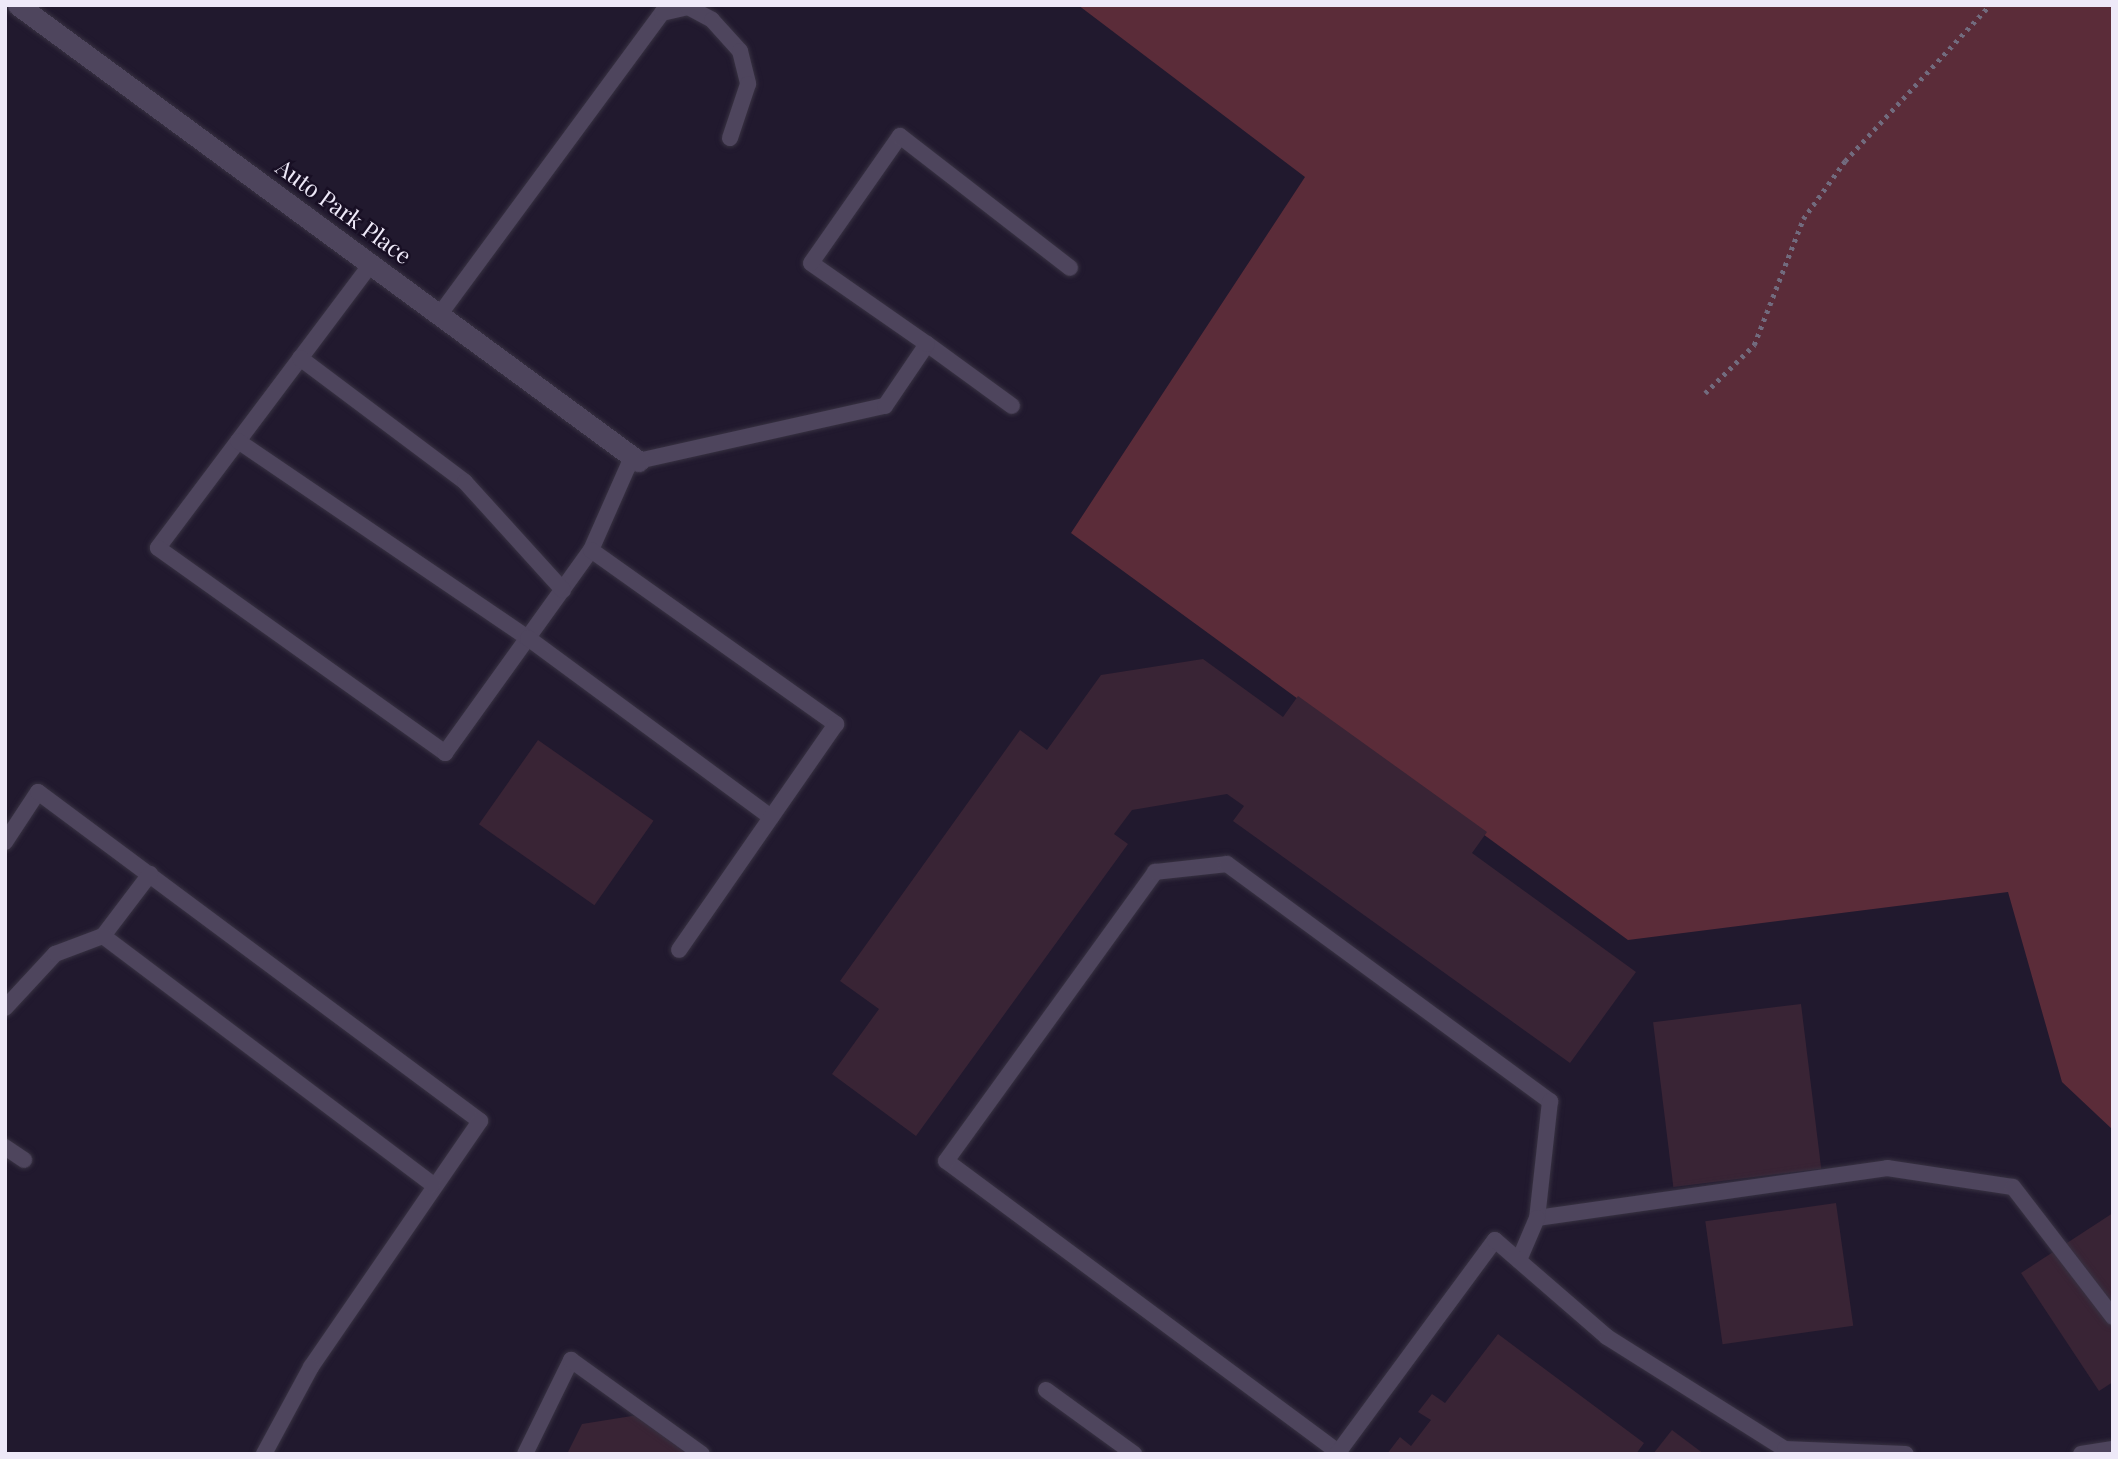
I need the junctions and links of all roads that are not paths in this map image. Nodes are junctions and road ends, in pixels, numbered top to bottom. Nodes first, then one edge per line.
1 (18, 5) edge
2 (730, 138) dead end
3 (371, 264) junction
4 (1070, 268) dead end
5 (440, 314) junction
6 (927, 344) junction
7 (300, 358) junction
8 (1012, 406) dead end
9 (237, 441) junction
10 (635, 459) junction
11 (591, 550) junction
12 (563, 590) junction
13 (528, 638) junction
14 (771, 817) junction
15 (5, 842) edge
16 (150, 874) junction
17 (103, 936) junction
18 (679, 950) dead end
19 (5, 1008) edge
20 (5, 1147) edge
21 (24, 1160) dead end
22 (433, 1185) junction
23 (1537, 1218) junction
24 (1519, 1260) junction
25 (2113, 1317) edge
26 (1046, 1390) dead end
27 (2113, 1449) edge
28 (1338, 1453) edge
29 (264, 1454) edge
30 (525, 1454) edge
31 (702, 1454) edge
32 (1133, 1454) edge
33 (1906, 1454) edge
34 (2081, 1454) edge

1 - 3 street, Auto Park Place
2 - 5 lane
3 - 5 street, Auto Park Place
3 - 7 lane
4 - 6 lane
5 - 10 street, Auto Park Place
6 - 8 lane
6 - 10 lane
7 - 9 lane
7 - 12 lane
9 - 13 lane
9 - 13 lane
10 - 11 lane
11 - 12 lane
11 - 14 lane
12 - 13 lane
13 - 14 lane
14 - 18 lane
15 - 16 lane
16 - 17 lane
16 - 22 lane
17 - 19 lane
17 - 22 lane
20 - 21 lane
22 - 29 lane
23 - 24 lane
23 - 25 lane
23 - 28 lane
24 - 28 lane
24 - 33 lane
26 - 32 lane
27 - 34 lane
30 - 31 lane

